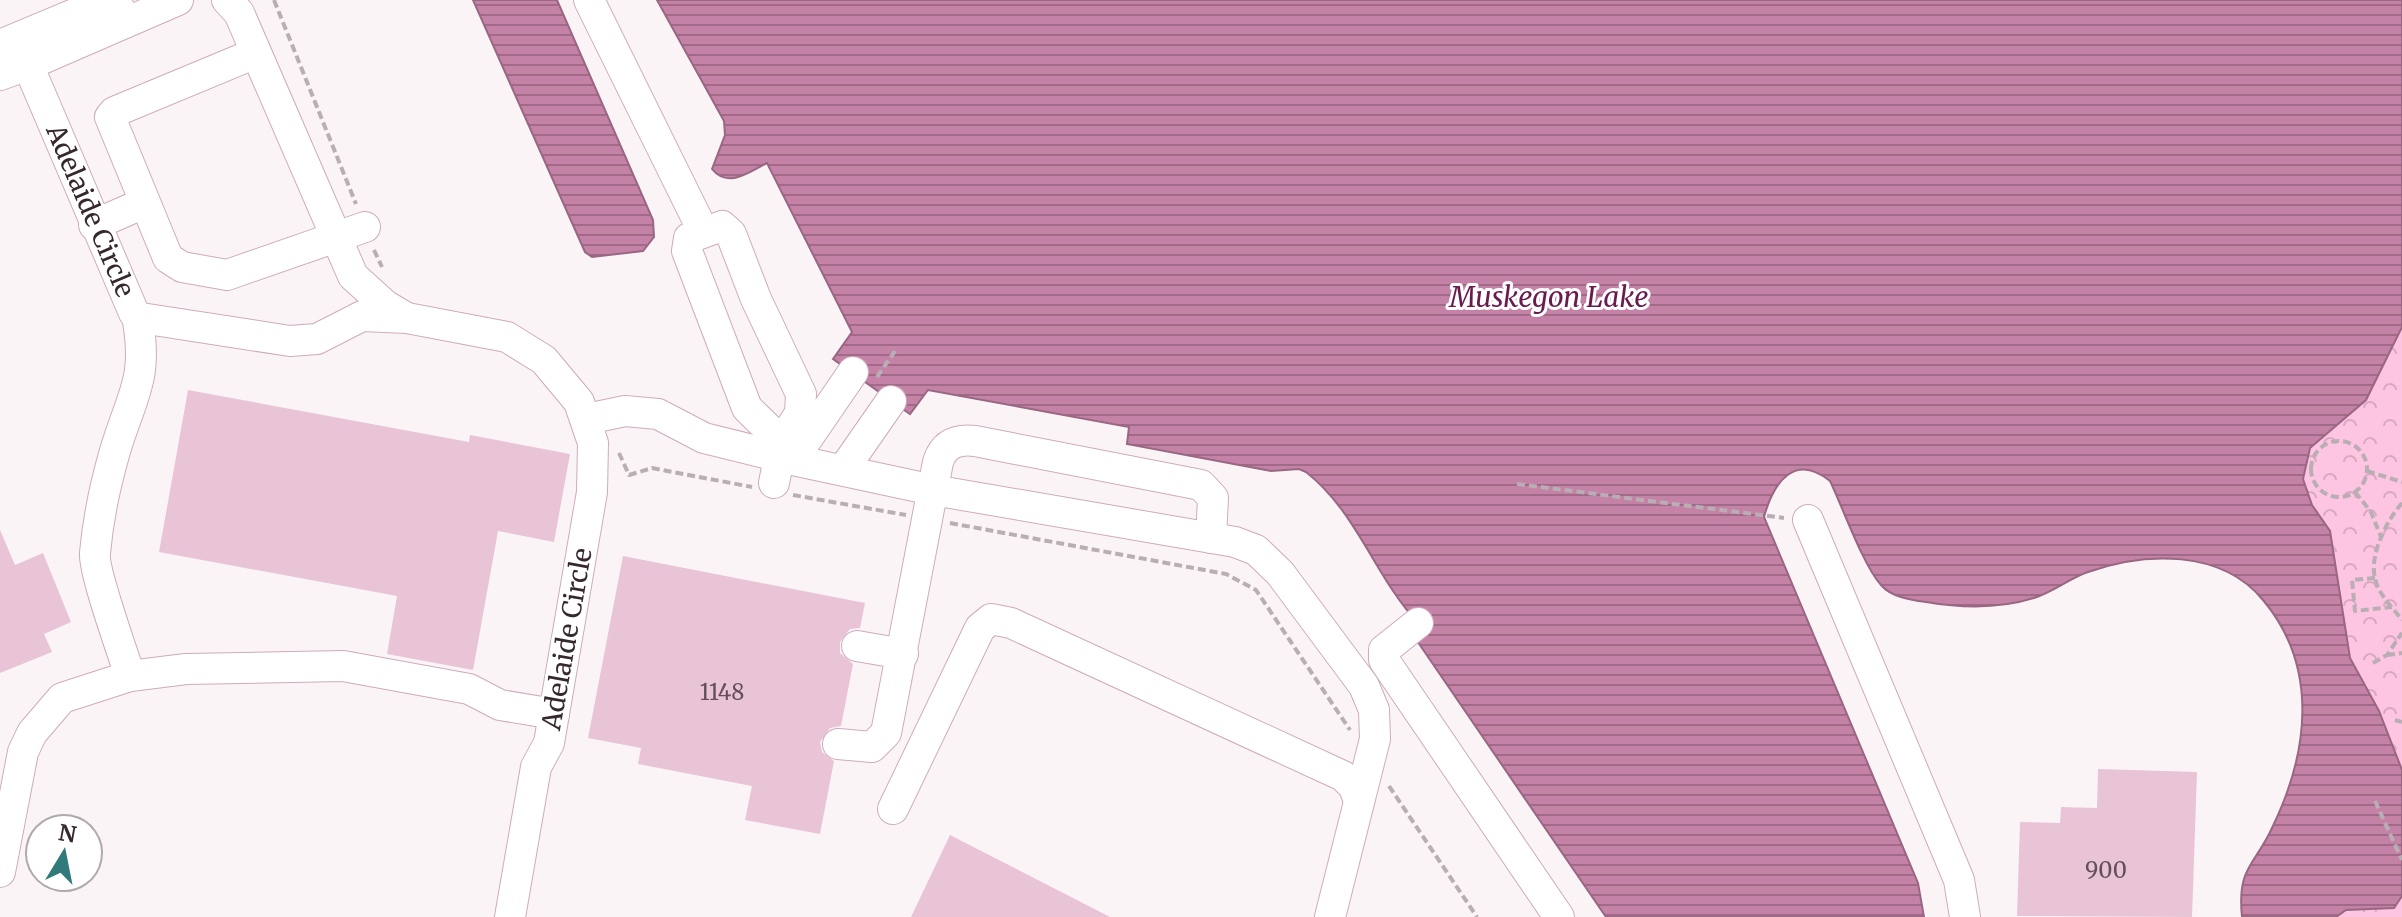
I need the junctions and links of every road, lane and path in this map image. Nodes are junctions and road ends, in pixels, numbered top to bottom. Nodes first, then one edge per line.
1 (274, 0) edge
2 (589, 0) edge
3 (172, 1) edge
4 (233, 4) edge
5 (286, 26) dead end
6 (256, 53) junction
7 (6, 66) edge
8 (144, 203) junction
9 (94, 225) junction
10 (365, 227) dead end
11 (703, 231) junction
12 (335, 237) junction
13 (352, 273) junction
14 (137, 316) junction
15 (407, 318) junction
16 (339, 327) junction
17 (895, 351) dead end
18 (871, 386) junction
19 (587, 419) junction
20 (782, 460) junction
21 (843, 470) junction
22 (2367, 471) junction
23 (2402, 482) edge
24 (1517, 484) dead end
25 (933, 490) junction
26 (2355, 492) junction
27 (2402, 503) edge
28 (1764, 516) dead end
29 (1808, 520) dead end
30 (2381, 537) junction
31 (1211, 538) junction
32 (2375, 578) junction
33 (2392, 607) junction
34 (2402, 620) edge
35 (1418, 623) dead end
36 (2402, 633) edge
37 (857, 646) dead end
38 (2402, 653) edge
39 (903, 654) junction
40 (2387, 655) junction
41 (2373, 663) dead end
42 (130, 676) junction
43 (2395, 720) dead end
44 (2402, 722) edge
45 (551, 728) junction
46 (838, 744) dead end
47 (1359, 801) junction
48 (2375, 801) dead end
49 (893, 809) dead end
50 (2402, 860) edge
51 (0, 872) edge
52 (510, 917) edge
53 (528, 917) edge
54 (1330, 917) edge
55 (1559, 917) edge
56 (1965, 917) edge

1 - 5 path
2 - 11 street
3 - 7 street, Adelaide Circle
4 - 6 street, Adelaide Circle
6 - 8 street
6 - 12 street, Adelaide Circle
7 - 9 street, Adelaide Circle
8 - 9 street
8 - 12 street
9 - 14 street, Adelaide Circle
10 - 12 street
11 - 20 street
11 - 20 street
12 - 13 street, Adelaide Circle
13 - 15 street, Adelaide Circle
13 - 16 street
14 - 16 street, Adelaide Circle
14 - 42 street
15 - 16 street, Adelaide Circle
15 - 19 street, Adelaide Circle
17 - 18 path
18 - 20 street
18 - 21 street
19 - 20 street
19 - 45 street, Adelaide Circle
20 - 21 street
21 - 25 street
22 - 23 path
22 - 26 path
22 - 26 path
24 - 28 path
25 - 31 street
25 - 31 street
25 - 39 street
26 - 30 path
27 - 30 path
29 - 56 street
30 - 32 path
31 - 47 street
32 - 33 path
32 - 33 path
33 - 34 path
35 - 55 street
36 - 40 path
37 - 39 street
38 - 40 path
39 - 46 street
40 - 41 path
42 - 45 street
42 - 51 street
43 - 44 path
45 - 52 street, Adelaide Circle
45 - 53 street, Adelaide Circle
47 - 49 street
47 - 54 street
48 - 50 path

